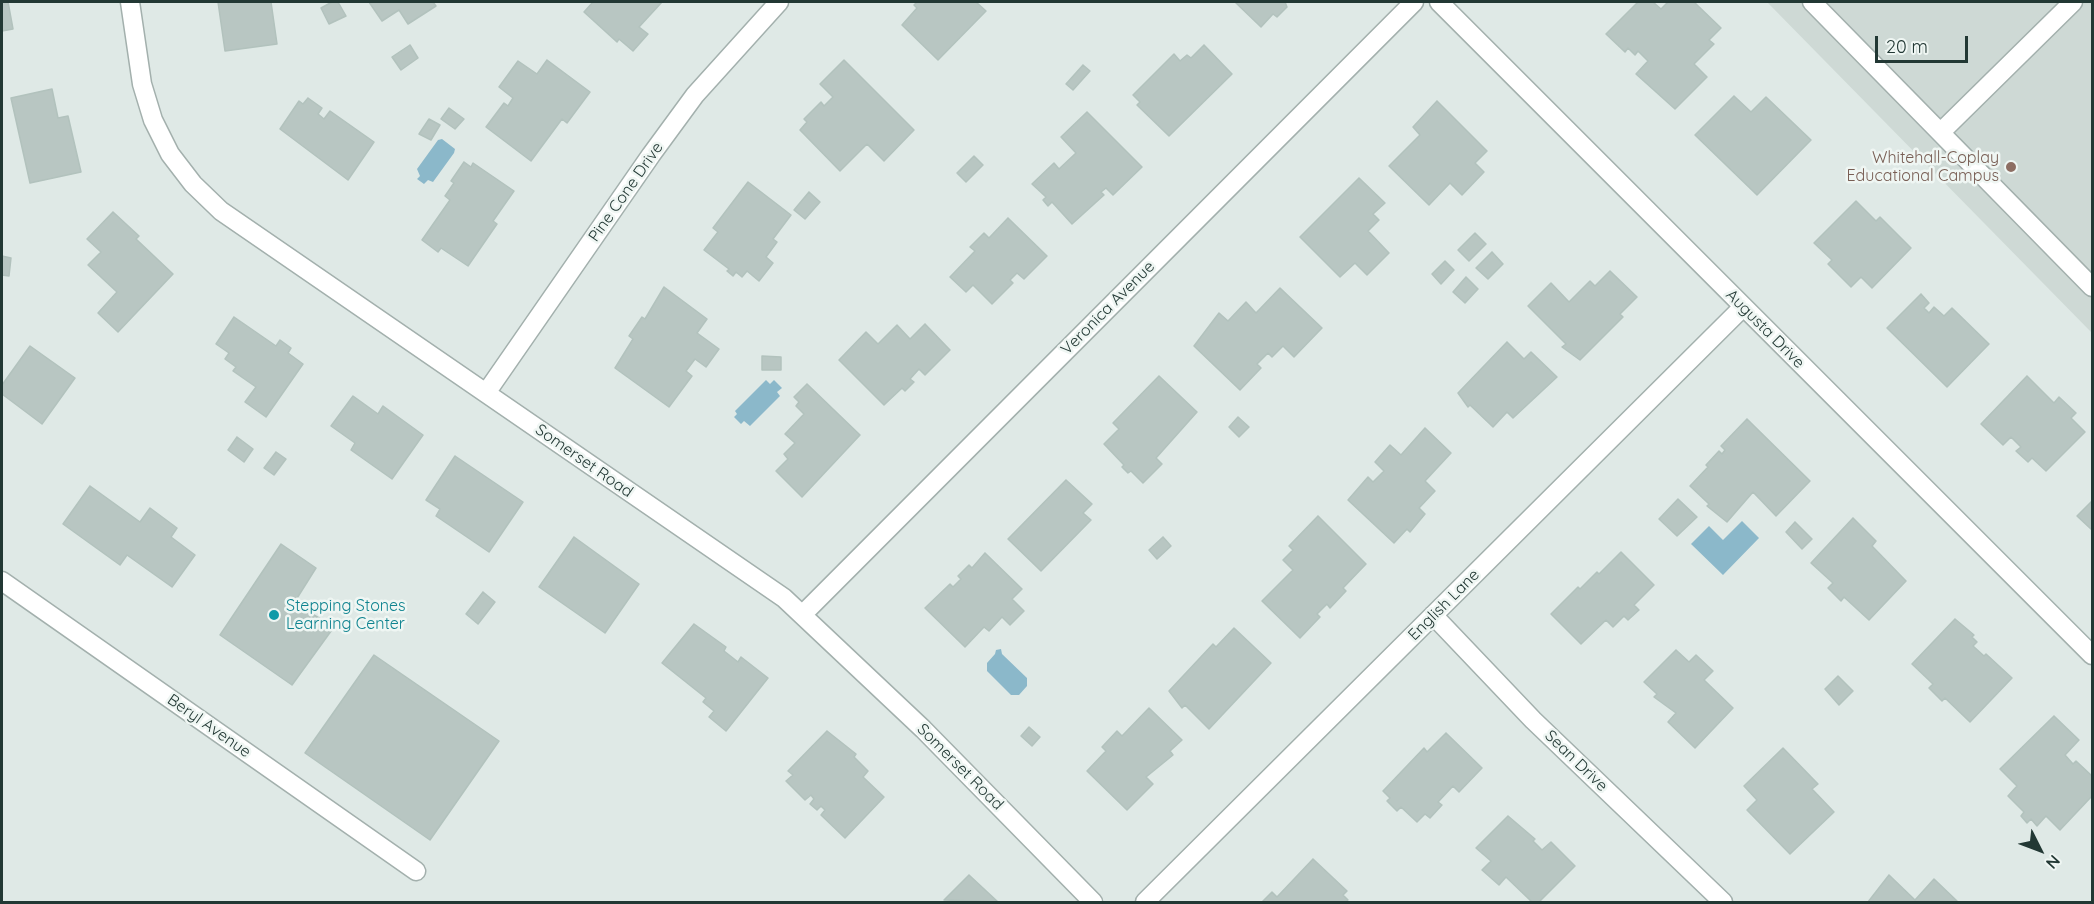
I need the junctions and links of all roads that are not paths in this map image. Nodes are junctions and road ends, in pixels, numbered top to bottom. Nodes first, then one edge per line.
1 (130, 2) edge
2 (779, 2) edge
3 (1414, 2) edge
4 (1439, 2) edge
5 (1812, 2) edge
6 (2073, 2) edge
7 (1942, 131) junction
8 (2092, 286) edge
9 (1743, 307) junction
10 (486, 393) junction
11 (2, 581) edge
12 (802, 615) junction
13 (1433, 615) junction
14 (2092, 655) edge
15 (417, 871) dead end
16 (1094, 903) edge
17 (1145, 903) edge
18 (1723, 903) edge

1 - 10 street, Somerset Road
2 - 10 street, Pine Cone Drive
3 - 12 street, Veronica Avenue
4 - 9 street, Augusta Drive
5 - 7 street
6 - 7 street
7 - 8 street
9 - 13 street, English Lane
9 - 14 street, Augusta Drive
10 - 12 street, Somerset Road
11 - 15 street, Beryl Avenue
12 - 16 street, Somerset Road
13 - 17 street, English Lane
13 - 18 street, Sean Drive

